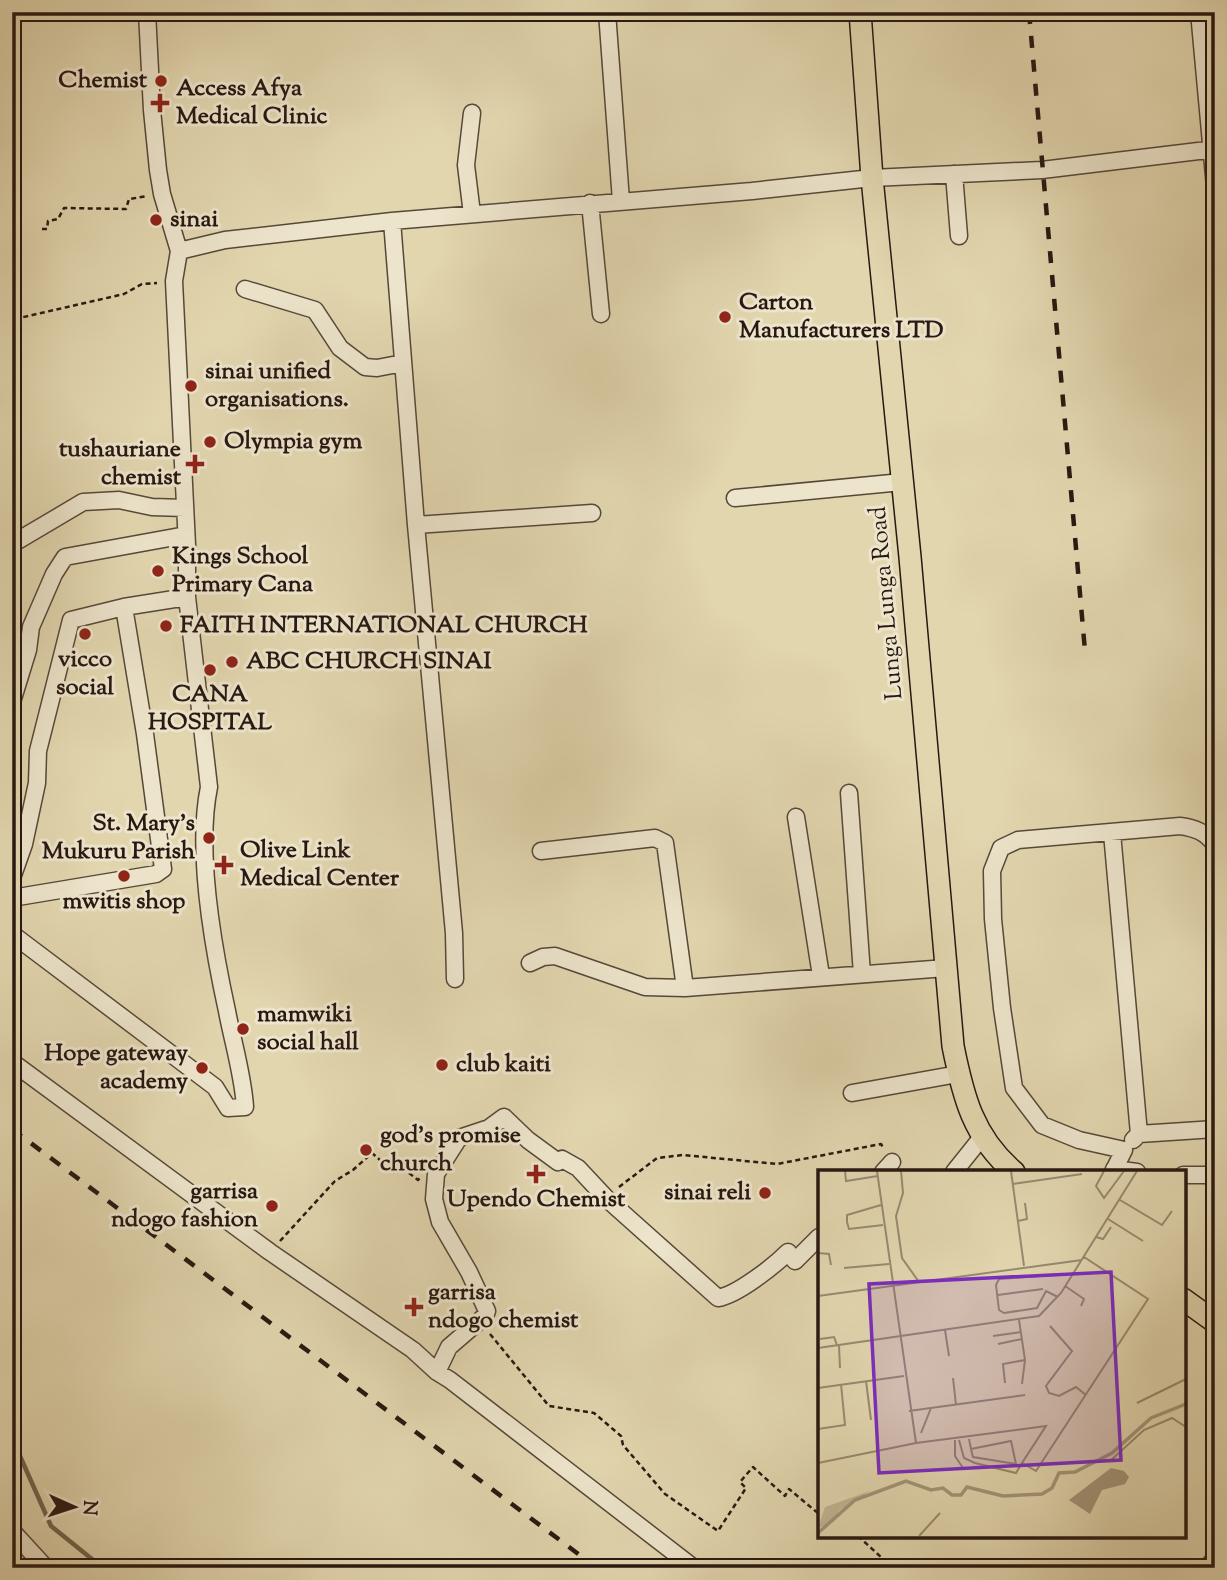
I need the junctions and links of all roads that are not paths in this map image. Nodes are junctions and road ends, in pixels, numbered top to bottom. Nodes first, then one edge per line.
1 (147, 12) edge
2 (607, 12) edge
3 (860, 12) edge
4 (1199, 12) edge
5 (472, 113) dead end
6 (1213, 149) edge
7 (954, 174) junction
8 (872, 178) junction
9 (1215, 187) edge
10 (621, 201) junction
11 (590, 203) junction
12 (472, 214) junction
13 (391, 221) junction
14 (959, 236) dead end
15 (179, 251) junction
16 (245, 289) dead end
17 (601, 314) dead end
18 (403, 363) junction
19 (902, 482) junction
20 (735, 498) dead end
21 (185, 508) junction
22 (592, 513) dead end
23 (416, 525) junction
24 (186, 535) junction
25 (12, 544) edge
26 (187, 597) junction
27 (124, 607) junction
28 (12, 702) edge
29 (849, 793) dead end
30 (796, 817) dead end
31 (1112, 833) junction
32 (1215, 845) edge
33 (541, 851) dead end
34 (12, 878) edge
35 (12, 898) edge
36 (14, 939) edge
37 (530, 963) dead end
38 (946, 968) junction
39 (862, 974) junction
40 (821, 976) junction
41 (455, 979) dead end
42 (685, 988) junction
43 (12, 1062) edge
44 (958, 1074) junction
45 (852, 1093) dead end
46 (1215, 1129) edge
47 (1139, 1134) junction
48 (982, 1137) junction
49 (1124, 1150) junction
50 (956, 1170) edge
51 (1012, 1170) edge
52 (1114, 1170) edge
53 (1185, 1175) edge
54 (1215, 1175) edge
55 (818, 1238) edge
56 (1185, 1300) edge
57 (1215, 1321) edge
58 (437, 1372) junction
59 (12, 1531) edge
60 (1215, 1558) edge
61 (46, 1568) edge
62 (694, 1568) edge
63 (1207, 1568) edge

1 - 15 street
2 - 10 street
3 - 8 main road, Lunga Lunga Road
4 - 6 street
5 - 12 street
6 - 7 street
6 - 9 street
7 - 8 street
7 - 14 street
8 - 10 street
8 - 19 main road, Lunga Lunga Road
10 - 11 street
11 - 12 street
11 - 17 street
12 - 13 street
13 - 15 street
13 - 18 street
15 - 21 street
16 - 18 street
18 - 23 street
19 - 20 street
19 - 38 main road, Lunga Lunga Road
21 - 24 street
21 - 25 street
22 - 23 street
23 - 41 street
24 - 26 street
24 - 28 street
26 - 27 street
26 - 36 street
27 - 34 street
27 - 35 street
29 - 39 street
30 - 40 street
31 - 32 street
31 - 47 street
31 - 49 street
33 - 42 street
37 - 42 street
38 - 39 street
38 - 44 main road, Lunga Lunga Road
39 - 40 street
40 - 42 street
43 - 58 street
44 - 45 street
44 - 48 main road, Lunga Lunga Road
46 - 47 street
47 - 49 street
48 - 50 street
48 - 51 main road, Lunga Lunga Road
49 - 52 street
53 - 54 street
55 - 58 street
56 - 57 main road
58 - 62 street
59 - 61 street
60 - 63 street

